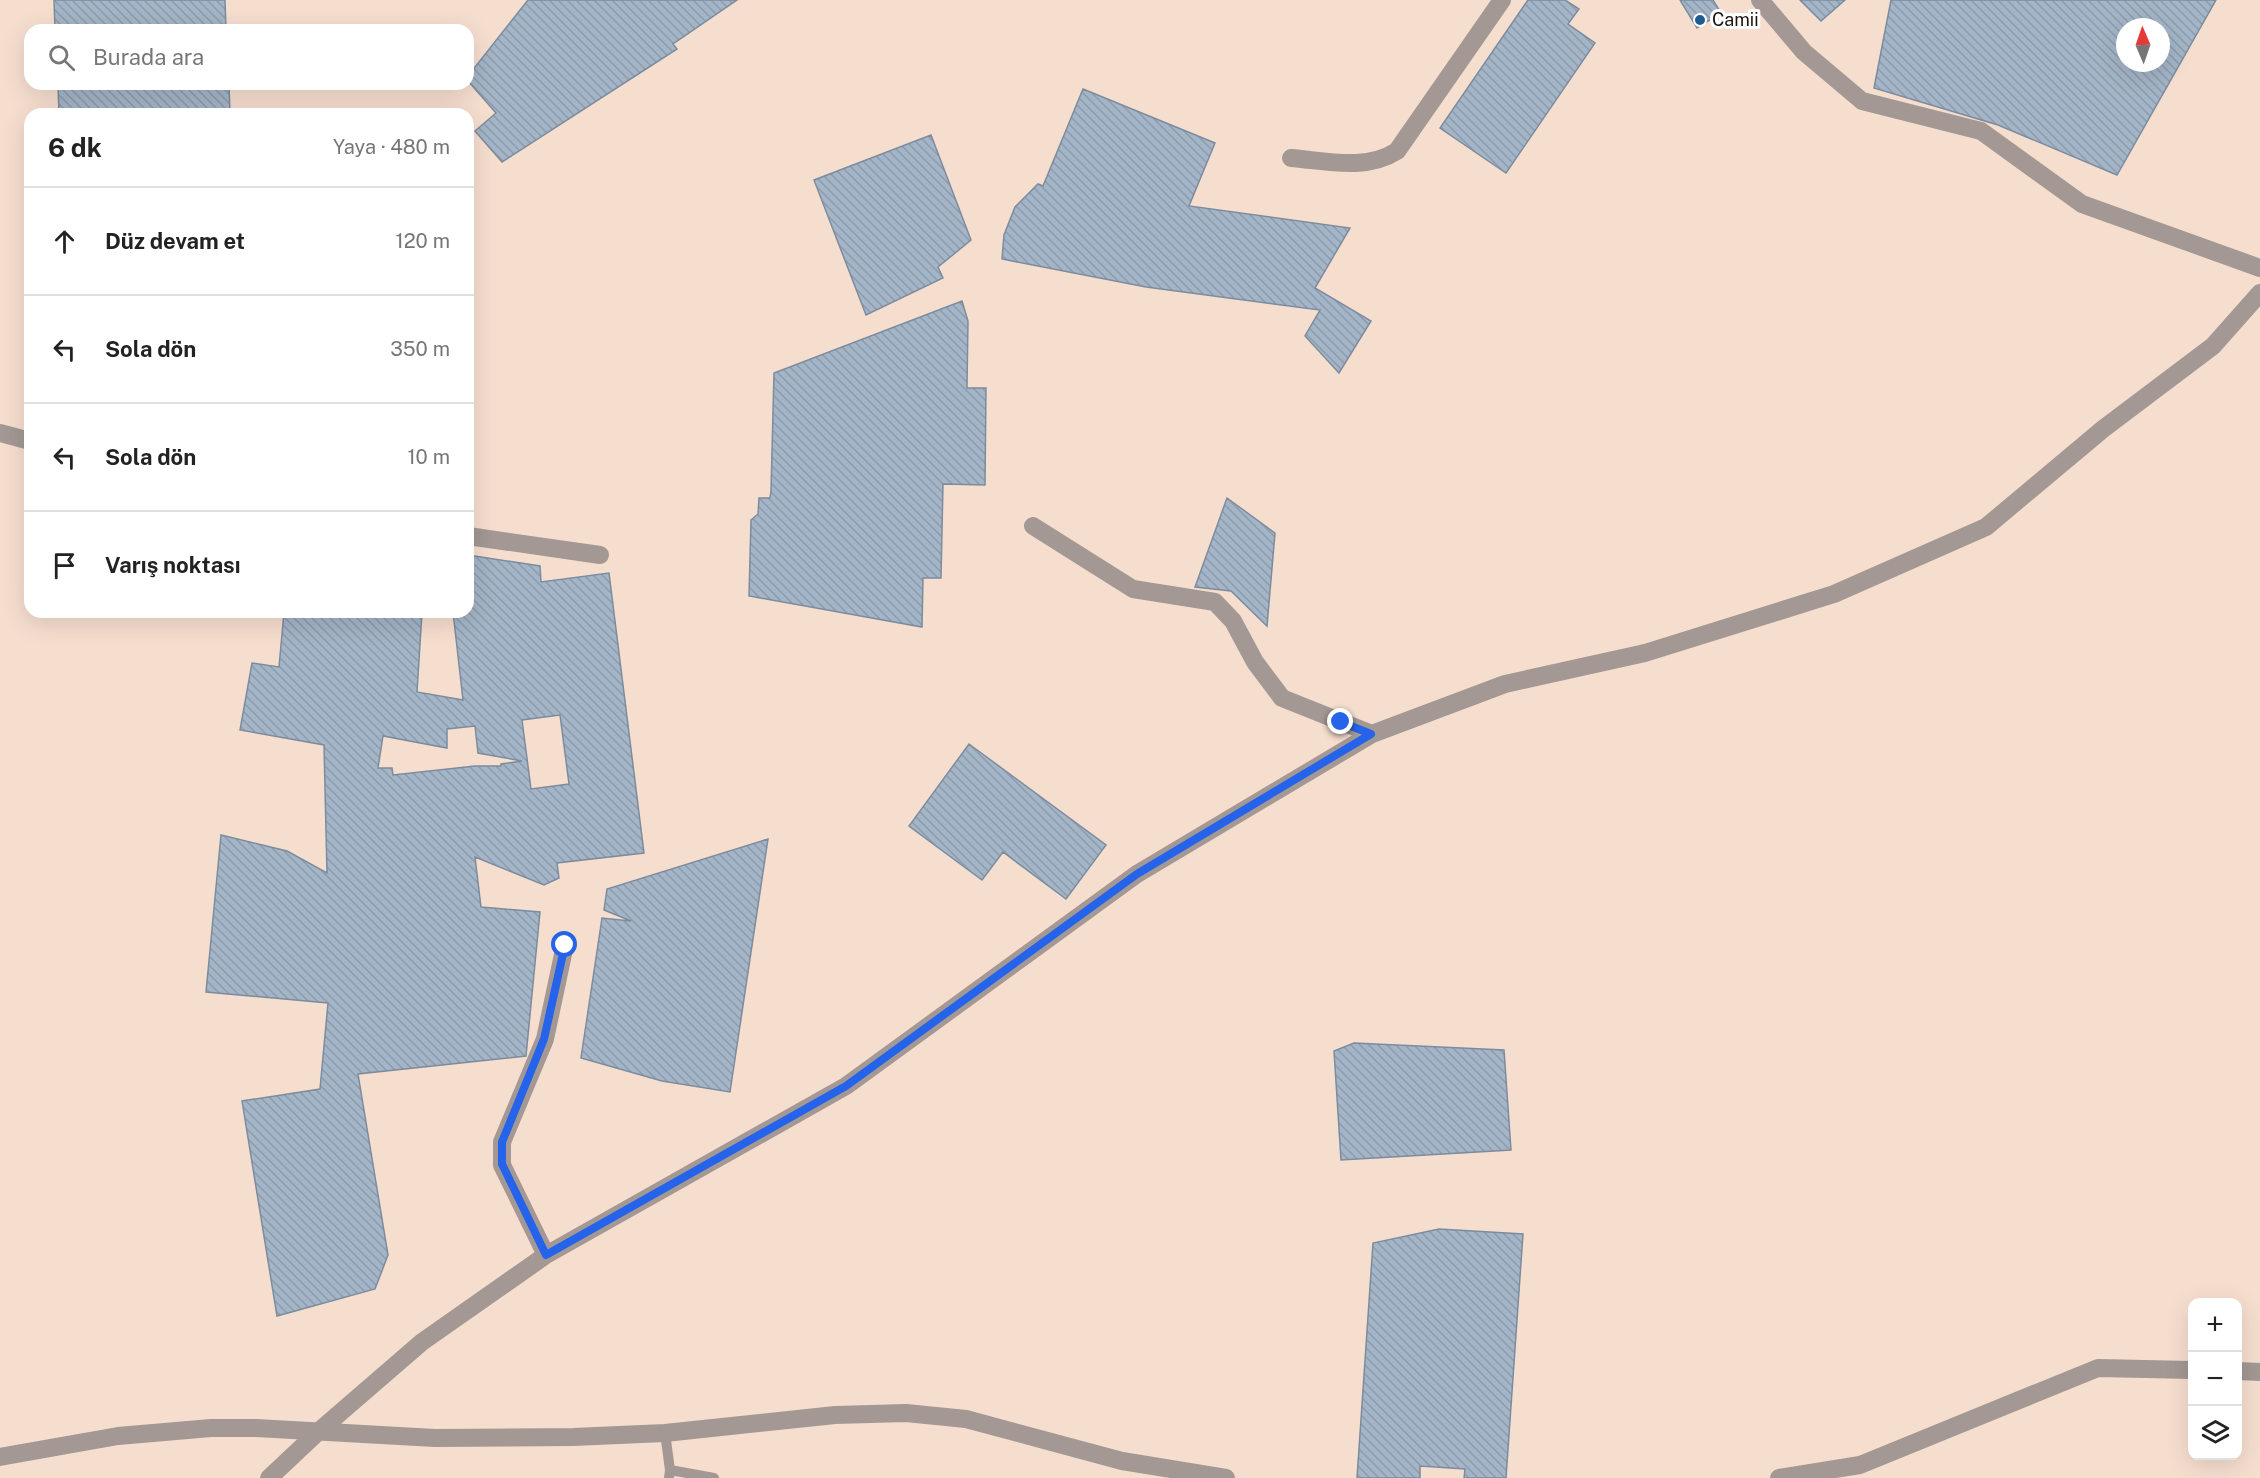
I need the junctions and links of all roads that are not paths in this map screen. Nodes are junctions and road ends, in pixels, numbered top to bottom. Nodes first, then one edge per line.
1 (1502, 0) edge
2 (1760, 0) edge
3 (1292, 158) dead end
4 (2260, 268) edge
5 (2260, 293) edge
6 (0, 433) edge
7 (24, 439) edge
8 (1033, 526) dead end
9 (474, 537) edge
10 (600, 555) dead end
11 (1371, 734) junction
12 (565, 945) dead end
13 (546, 1255) junction
14 (2188, 1370) edge
15 (2242, 1371) edge
16 (2260, 1372) edge
17 (319, 1431) junction
18 (666, 1433) junction
19 (0, 1457) edge
20 (1861, 1472) edge
21 (669, 1474) edge
22 (269, 1478) edge
23 (714, 1478) edge
24 (1226, 1478) edge
25 (1779, 1478) edge

1 - 3 street
2 - 4 street
5 - 11 street
6 - 7 street
8 - 11 street
9 - 10 street
11 - 13 street
12 - 13 street
13 - 17 street
14 - 20 street
15 - 16 street
17 - 18 street
17 - 19 street
17 - 22 street
18 - 21 lane
18 - 24 street
20 - 25 street
21 - 23 lane

